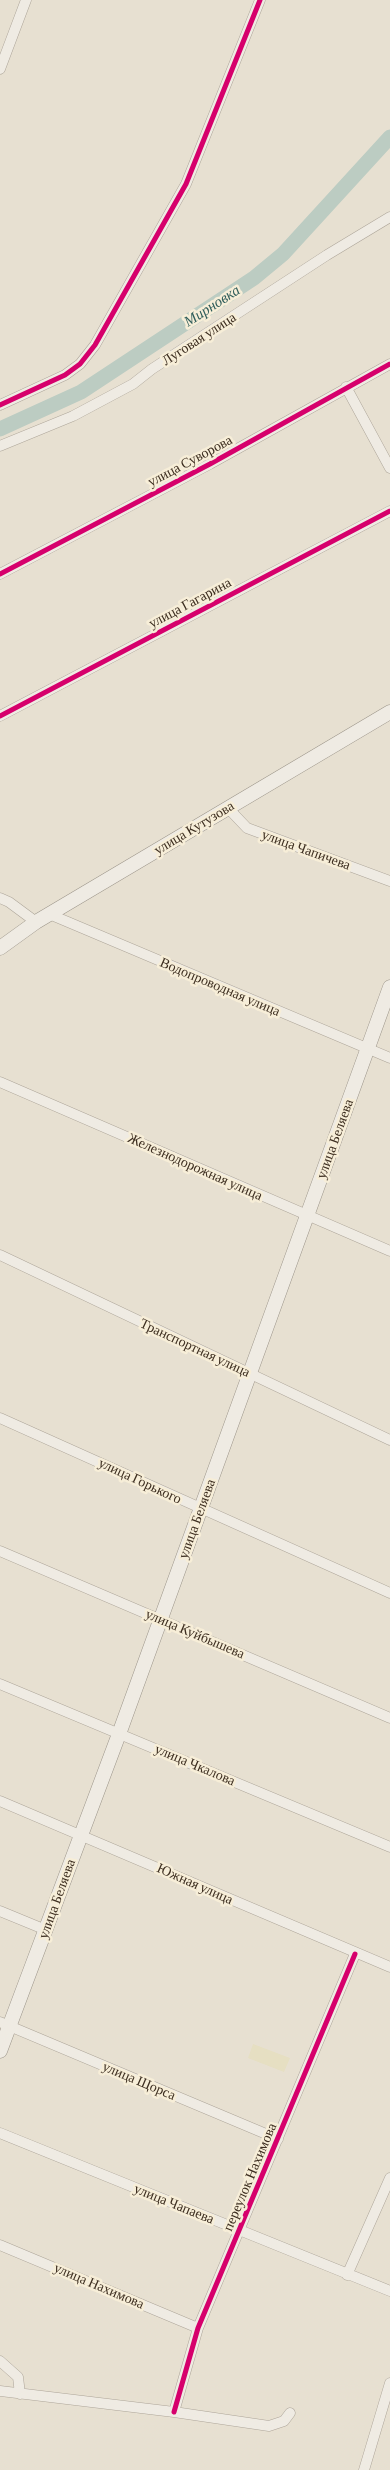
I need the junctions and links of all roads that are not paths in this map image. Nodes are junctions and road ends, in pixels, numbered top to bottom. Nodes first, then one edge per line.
1 (26, 0) edge
2 (260, 0) edge
3 (0, 69) edge
4 (390, 217) edge
5 (390, 364) edge
6 (346, 387) junction
7 (0, 405) edge
8 (0, 446) edge
9 (390, 468) edge
10 (390, 511) edge
11 (0, 574) edge
12 (390, 712) edge
13 (0, 716) edge
14 (228, 808) junction
15 (390, 881) edge
16 (0, 898) edge
17 (49, 914) junction
18 (36, 922) junction
19 (0, 948) edge
20 (390, 987) edge
21 (368, 1049) junction
22 (390, 1058) edge
23 (0, 1082) edge
24 (307, 1216) junction
25 (390, 1251) edge
26 (0, 1255) edge
27 (250, 1374) junction
28 (0, 1418) edge
29 (390, 1440) edge
30 (201, 1509) junction
31 (0, 1551) edge
32 (390, 1593) edge
33 (161, 1619) junction
34 (0, 1684) edge
35 (390, 1718) edge
36 (119, 1734) junction
37 (0, 1800) edge
38 (80, 1834) junction
39 (390, 1847) edge
40 (0, 1911) edge
41 (46, 1930) junction
42 (355, 1954) junction
43 (390, 1967) edge
44 (5, 2025) edge
45 (0, 2050) edge
46 (0, 2133) edge
47 (278, 2139) junction
48 (390, 2178) edge
49 (240, 2231) junction
50 (0, 2245) edge
51 (347, 2275) junction
52 (390, 2291) edge
53 (198, 2328) junction
54 (0, 2361) edge
55 (390, 2383) edge
56 (0, 2391) edge
57 (20, 2394) junction
58 (174, 2412) junction
59 (290, 2414) dead end
60 (364, 2470) edge

1 - 3 street
2 - 7 street
4 - 8 street, Луговая улица
5 - 6 street, улица Суворова
6 - 9 street
6 - 11 street, улица Суворова
10 - 13 street, улица Гагарина
12 - 14 main road, улица Кутузова
14 - 15 street, улица Чапичева
14 - 17 main road, улица Кутузова
16 - 18 street
17 - 18 main road, улица Кутузова
17 - 21 street, Водопроводная улица
18 - 19 main road, улица Кутузова
20 - 21 main road, улица Беляева
21 - 22 street, Водопроводная улица
21 - 24 main road, улица Беляева
23 - 24 street, Железнодорожная улица
24 - 25 street, Железнодорожная улица
24 - 27 main road, улица Беляева
26 - 27 street, Транспортная улица
27 - 29 street, Транспортная улица
27 - 30 main road, улица Беляева
28 - 30 street, улица Горького
30 - 32 street, улица Горького
30 - 33 main road, улица Беляева
31 - 33 street, улица Куйбышева
33 - 35 street, улица Куйбышева
33 - 36 main road, улица Беляева
34 - 36 street, улица Чкалова
36 - 38 main road, улица Беляева
36 - 39 street, улица Чкалова
37 - 38 street, Южная улица
38 - 41 main road, улица Беляева
38 - 42 street, Южная улица
40 - 41 street
41 - 44 main road, улица Беляева
42 - 43 street, Южная улица
42 - 47 street, переулок Нахимова
44 - 45 main road, улица Беляева
44 - 47 street, улица Щорса
46 - 49 street, улица Чапаева
47 - 49 street, переулок Нахимова
48 - 51 street
49 - 51 street, улица Чапаева
49 - 53 street, переулок Нахимова
50 - 53 street, улица Нахимова
51 - 52 street, улица Чапаева
53 - 58 street, переулок Нахимова
54 - 57 street
55 - 60 street
56 - 57 street
57 - 58 street
58 - 59 street

